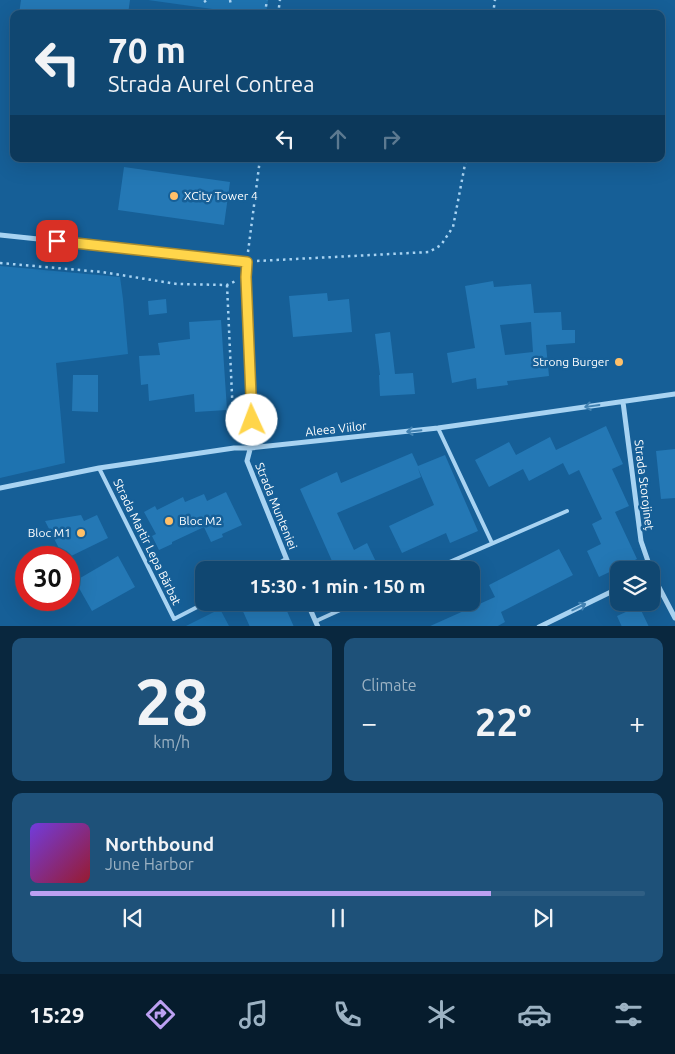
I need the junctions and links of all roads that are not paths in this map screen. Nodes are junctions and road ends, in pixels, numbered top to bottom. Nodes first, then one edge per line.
1 (0, 235) edge
2 (675, 394) edge
3 (623, 402) junction
4 (438, 428) junction
5 (250, 448) junction
6 (99, 468) junction
7 (0, 488) edge
8 (567, 512) dead end
9 (492, 543) junction
10 (286, 559) joint
11 (283, 561) edge
12 (451, 561) edge
13 (647, 561) edge
14 (660, 589) edge
15 (610, 592) edge
16 (195, 608) edge
17 (311, 611) edge
18 (341, 611) edge
19 (675, 618) edge
20 (317, 624) edge
21 (539, 626) edge

1 - 5 street, Strada Munteniei
2 - 3 street, Aleea Viilor
3 -> 4 street, Aleea Viilor
3 - 13 street, Strada Storojineț
4 -> 5 street, Aleea Viilor
4 - 9 lane
5 - 6 street, Aleea Viilor
5 - 10 street, Strada Munteniei
6 - 7 street, Aleea Viilor
6 - 16 lane, Strada Martir Lepa Bărbat
8 - 9 lane
9 - 12 lane
10 - 11 lane
14 - 19 street, Strada Storojineț
21 -> 15 street
17 - 20 street
18 - 20 lane

